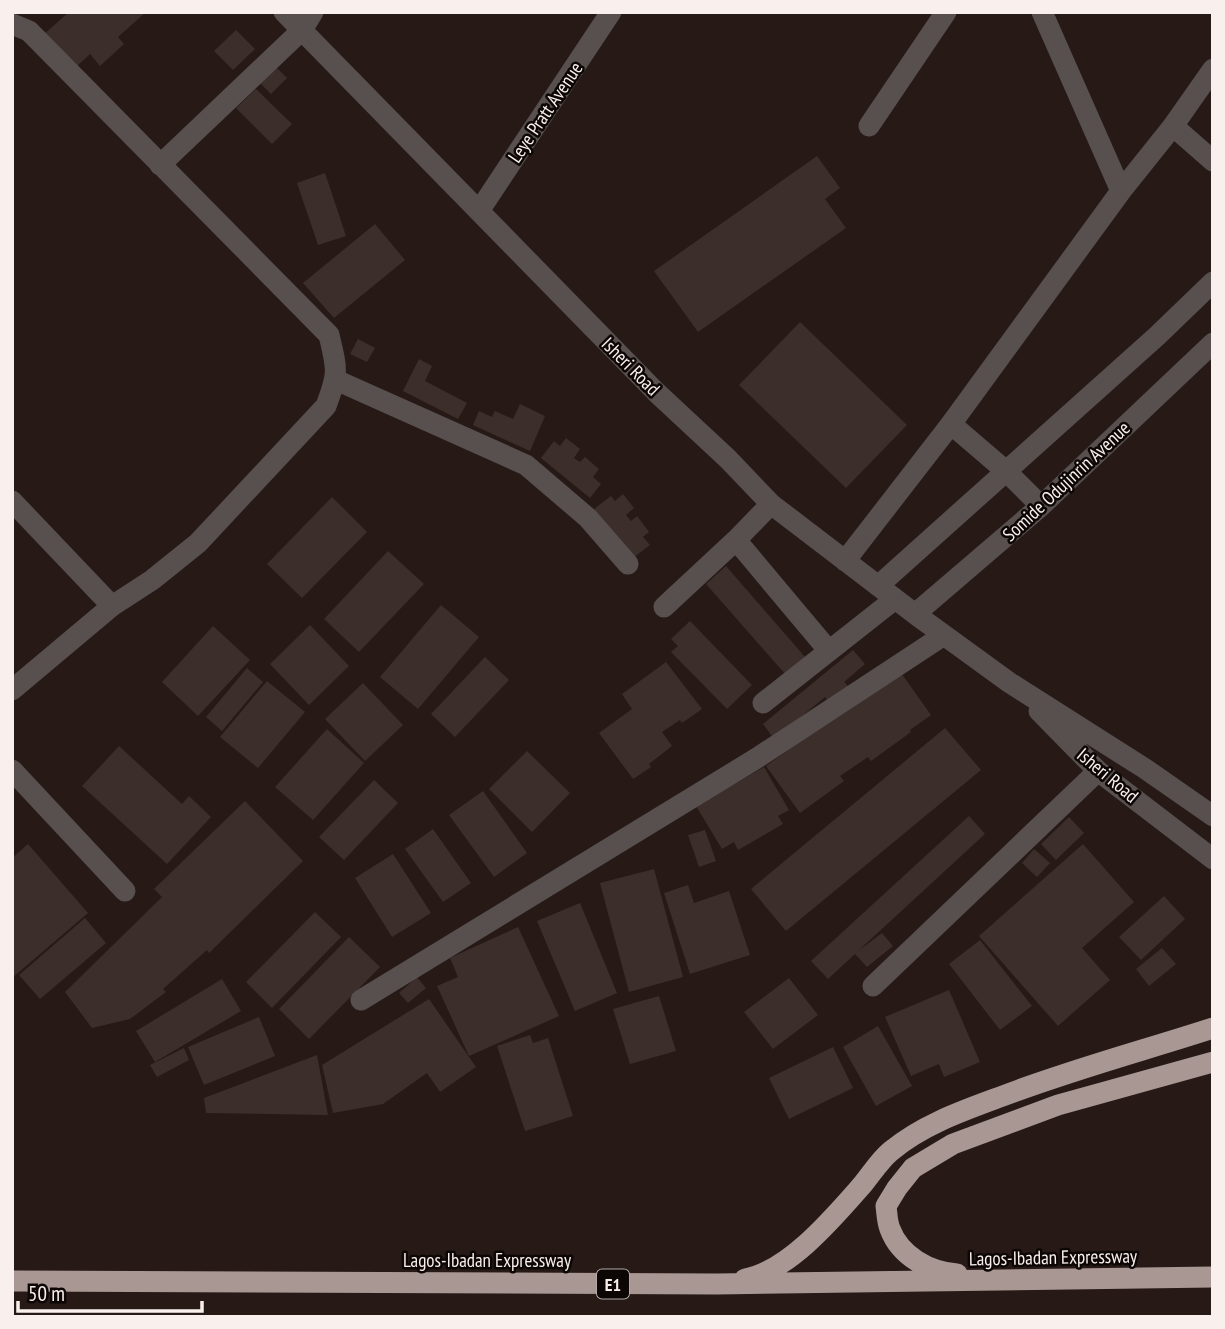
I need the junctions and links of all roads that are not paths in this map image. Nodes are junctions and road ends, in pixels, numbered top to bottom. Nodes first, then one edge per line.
1 (284, 12) edge
2 (611, 12) edge
3 (946, 12) edge
4 (1042, 12) edge
5 (307, 21) edge
6 (12, 24) edge
7 (1213, 69) edge
8 (869, 126) dead end
9 (1173, 126) junction
10 (1213, 161) edge
11 (160, 165) junction
12 (1121, 191) junction
13 (479, 211) junction
14 (1213, 282) edge
15 (1213, 344) edge
16 (336, 380) junction
17 (951, 424) junction
18 (1007, 472) junction
19 (12, 500) edge
20 (771, 504) junction
21 (1041, 506) junction
22 (736, 540) junction
23 (845, 561) junction
24 (628, 564) dead end
25 (887, 592) junction
26 (112, 606) junction
27 (664, 607) dead end
28 (915, 614) junction
29 (944, 635) junction
30 (829, 651) junction
31 (1010, 683) junction
32 (12, 690) edge
33 (763, 703) dead end
34 (12, 770) edge
35 (1098, 771) junction
36 (1213, 816) edge
37 (1213, 859) edge
38 (125, 891) dead end
39 (873, 986) dead end
40 (361, 1000) dead end
41 (1213, 1028) edge
42 (1213, 1062) edge
43 (1213, 1277) edge
44 (12, 1281) edge
45 (1040, 1281) junction
46 (718, 1284) junction

1 - 5 street, Isheri Road
2 - 13 street, Leye Pratt Avenue
3 - 8 street
4 - 12 street
5 - 11 street
5 - 13 street, Isheri Road
6 - 11 street
7 - 9 street
9 - 10 street
9 - 12 street
11 - 16 street
12 - 17 street
13 - 20 street, Isheri Road
14 - 18 street
15 - 21 street, Somide Odujinrin Avenue
16 - 24 street
16 - 26 street
17 - 18 street
17 - 23 street
18 - 21 street
18 - 25 street
19 - 26 street
20 - 22 street
20 - 23 street, Isheri Road
21 - 28 street, Somide Odujinrin Avenue
22 - 27 street
22 - 30 street
23 - 25 street, Isheri Road
25 - 28 street, Isheri Road
25 - 30 street
26 - 32 street
28 - 29 street, Isheri Road
29 - 31 street, Isheri Road
29 - 40 street
30 - 33 street
31 - 35 street, Isheri Road
31 - 36 street, Isheri Road
34 - 38 street
35 - 37 street, Isheri Road
35 - 39 street
41 - 46 highway
42 - 45 highway
43 - 45 highway, Lagos-Ibadan Expressway / E1
44 - 46 highway, Lagos-Ibadan Expressway / E1
45 - 46 highway, Lagos-Ibadan Expressway / E1

